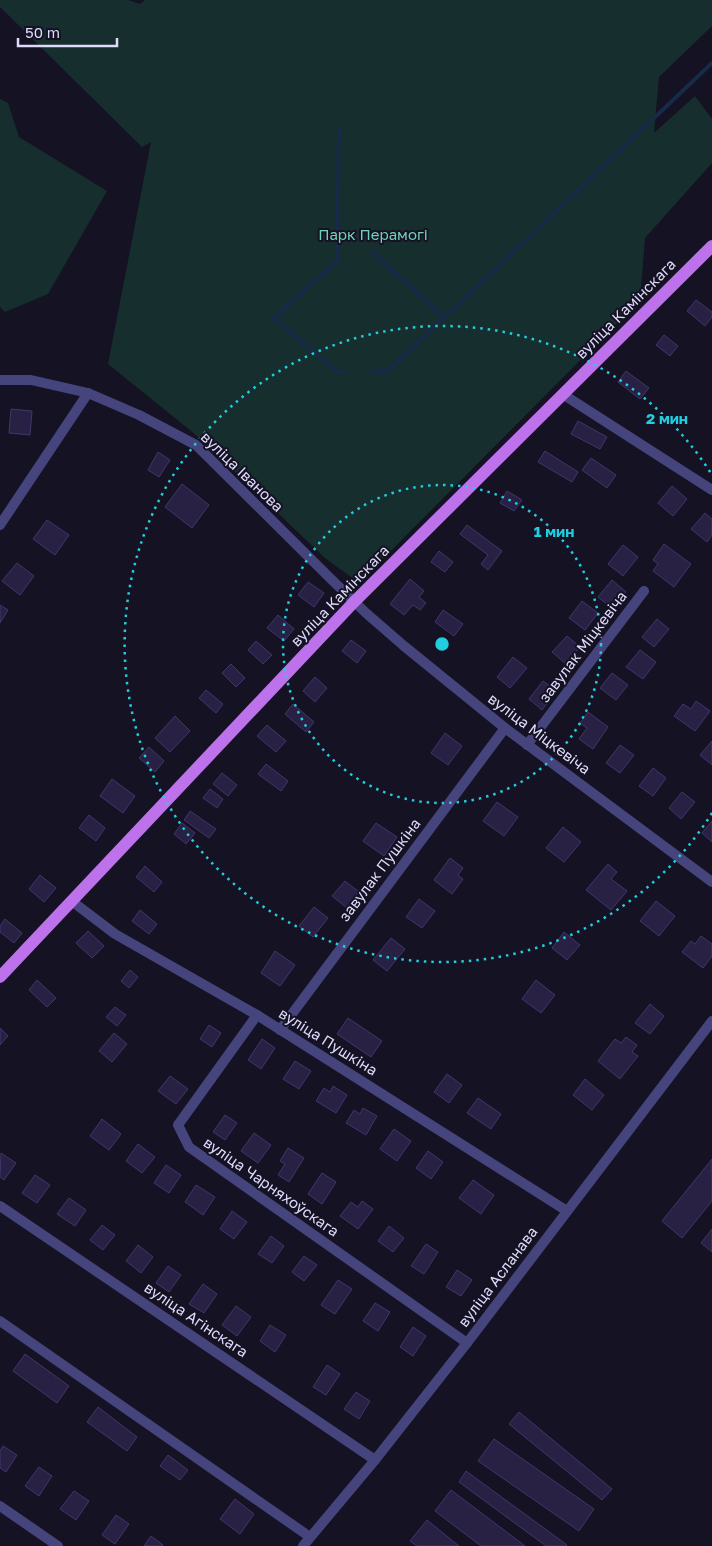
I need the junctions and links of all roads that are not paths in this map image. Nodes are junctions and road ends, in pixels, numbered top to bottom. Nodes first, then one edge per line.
1 (712, 246) edge
2 (0, 380) edge
3 (88, 392) junction
4 (564, 394) junction
5 (712, 490) edge
6 (0, 525) edge
7 (644, 591) dead end
8 (354, 602) junction
9 (504, 728) junction
10 (527, 745) junction
11 (712, 882) edge
12 (73, 902) junction
13 (0, 977) edge
14 (257, 1015) junction
15 (712, 1021) edge
16 (280, 1030) junction
17 (0, 1206) edge
18 (566, 1210) junction
19 (0, 1321) edge
20 (467, 1342) junction
21 (375, 1460) junction
22 (0, 1506) edge
23 (310, 1537) junction
24 (58, 1546) edge
25 (303, 1546) edge

1 - 4 main road, вуліца Камінскага
2 - 3 street, вуліца Іванова
3 - 6 street
3 - 8 street, вуліца Іванова
4 - 5 street
4 - 8 main road, вуліца Камінскага
7 - 10 street, завулак Міцкевіча
8 - 9 street, вуліца Міцкевіча
8 - 12 main road, вуліца Камінскага
9 - 10 street, вуліца Міцкевіча
9 - 16 street, завулак Пушкіна
10 - 11 street, вуліца Міцкевіча
12 - 13 main road, вуліца Камінскага
12 - 14 street, вуліца Пушкіна
14 - 16 street, вуліца Пушкіна
14 - 20 street, вуліца Чарняхоўскага
15 - 18 street, вуліца Асланава
16 - 18 street, вуліца Пушкіна
17 - 21 street, вуліца Агінскага
18 - 20 street, вуліца Асланава
19 - 23 street
20 - 21 street, вуліца Асланава
21 - 23 street, вуліца Асланава
22 - 24 street
23 - 25 street, вуліца Асланава

